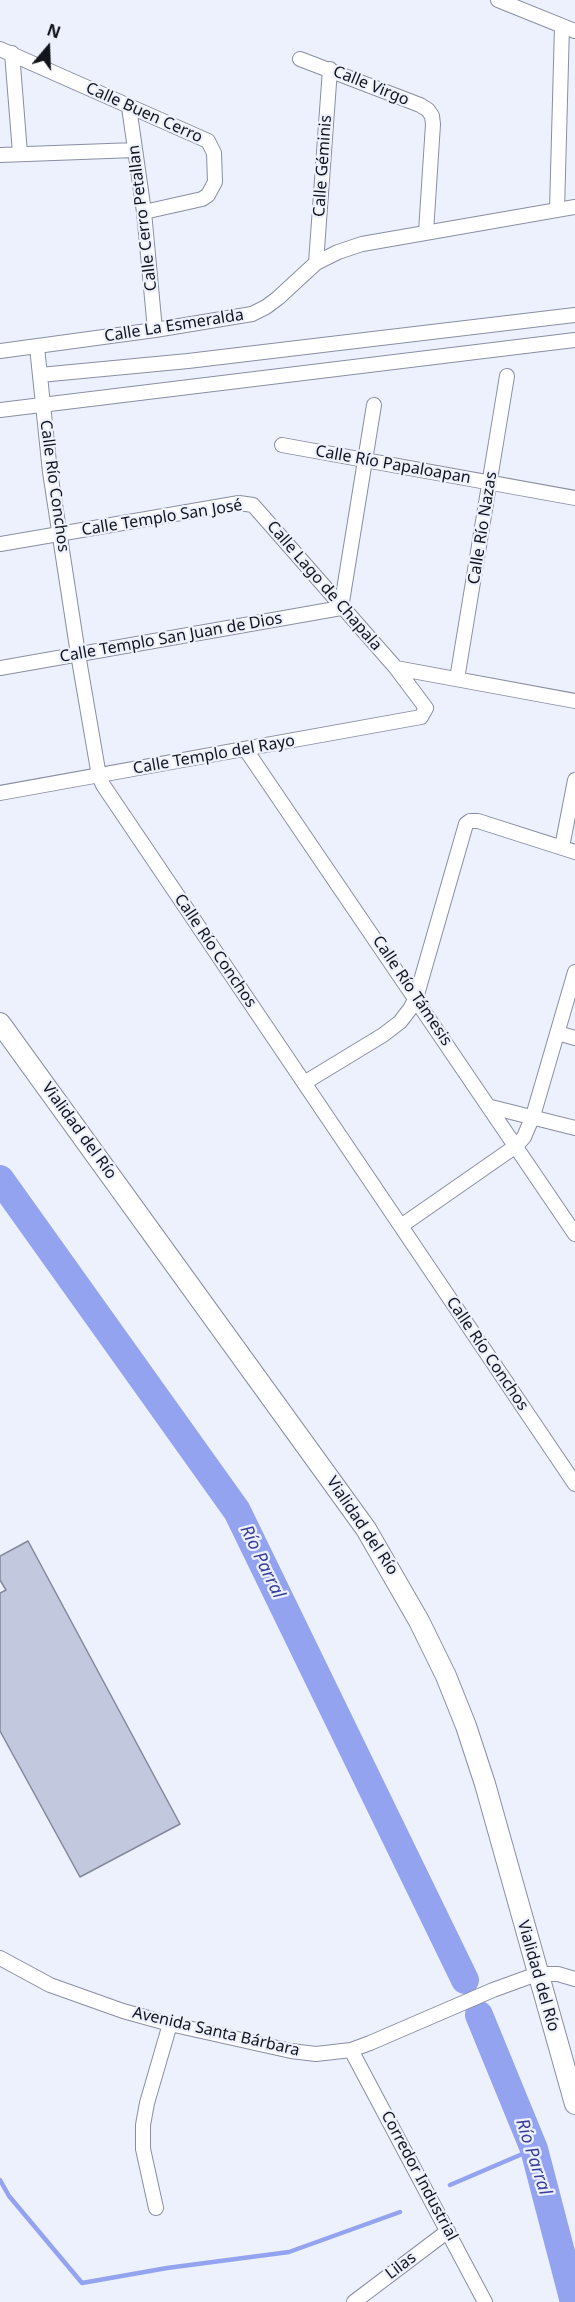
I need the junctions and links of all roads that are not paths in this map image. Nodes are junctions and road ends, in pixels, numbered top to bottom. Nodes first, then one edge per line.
1 (498, 0) edge
2 (568, 28) edge
3 (6, 51) edge
4 (300, 59) dead end
5 (330, 69) junction
6 (129, 107) junction
7 (135, 150) junction
8 (20, 153) junction
9 (0, 155) edge
10 (575, 207) edge
11 (557, 210) junction
12 (144, 212) junction
13 (426, 232) junction
14 (316, 263) junction
15 (575, 315) edge
16 (155, 330) junction
17 (575, 340) edge
18 (37, 347) junction
19 (0, 351) edge
20 (40, 375) junction
21 (507, 376) dead end
22 (42, 405) junction
23 (374, 405) dead end
24 (0, 410) edge
25 (282, 445) dead end
26 (364, 461) junction
27 (490, 483) junction
28 (575, 498) edge
29 (253, 505) joint
30 (60, 534) junction
31 (0, 544) edge
32 (341, 608) junction
33 (78, 654) junction
34 (0, 668) edge
35 (396, 668) junction
36 (457, 679) junction
37 (575, 701) edge
38 (425, 712) joint
39 (246, 750) junction
40 (99, 776) junction
41 (575, 780) edge
42 (0, 793) edge
43 (568, 850) edge
44 (575, 972) edge
45 (416, 998) junction
46 (0, 1023) edge
47 (558, 1033) junction
48 (575, 1038) edge
49 (304, 1083) junction
50 (491, 1107) junction
51 (534, 1116) junction
52 (575, 1128) edge
53 (516, 1146) junction
54 (401, 1226) junction
55 (575, 1234) edge
56 (575, 1484) edge
57 (0, 1958) edge
58 (537, 1974) junction
59 (575, 1979) edge
60 (170, 2024) junction
61 (351, 2050) junction
62 (575, 2104) edge
63 (156, 2208) dead end
64 (448, 2231) junction
65 (354, 2302) edge
66 (486, 2302) edge

1 - 2 street
2 - 11 street
3 - 6 street, Calle Buen Cerro
3 - 8 street
4 - 5 street, Calle Virgo
5 - 13 street, Calle Virgo
5 - 14 street, Calle Géminis
6 - 7 street, Calle Cerro Petallan
6 - 12 street, Calle Buen Cerro
7 - 8 street
7 - 12 street, Calle Cerro Petallan
8 - 9 street
10 - 11 street, Calle La Esmeralda
11 - 13 street, Calle La Esmeralda
12 - 16 street, Calle Cerro Petallan
13 - 14 street, Calle La Esmeralda
14 - 16 street, Calle La Esmeralda
15 - 20 street
16 - 18 street, Calle La Esmeralda
17 - 22 street
18 - 19 street, Calle La Esmeralda
18 - 20 street, Calle Río Conchos
20 - 22 street, Calle Río Conchos
21 - 27 street, Calle Río Nazas
22 - 24 street
22 - 30 street, Calle Río Conchos
23 - 26 street
25 - 26 street, Calle Río Papaloapan
26 - 27 street, Calle Río Papaloapan
26 - 32 street
27 - 28 street, Calle Río Papaloapan
27 - 36 street, Calle Río Nazas
29 - 30 street, Calle Templo San José
29 - 32 street, Calle Lago de Chapala
30 - 31 street, Calle Templo San José
30 - 33 street, Calle Río Conchos
32 - 33 street, Calle Templo San Juan de Dios
32 - 35 street, Calle Lago de Chapala
33 - 34 street, Calle Templo San Juan de Dios
33 - 40 street, Calle Río Conchos
35 - 36 street
35 - 38 street, Calle Lago de Chapala
36 - 37 street
38 - 39 street, Calle Templo del Rayo
39 - 40 street, Calle Templo del Rayo
39 - 45 street, Calle Río Támesis
40 - 42 street, Calle Templo del Rayo
40 - 49 street, Calle Río Conchos
41 - 43 street
43 - 45 street
44 - 47 street
45 - 49 street
45 - 50 street, Calle Río Támesis
46 - 58 main road, Vialidad del Río
47 - 48 street
47 - 51 street
49 - 54 street, Calle Río Conchos
50 - 51 street
50 - 53 street, Calle Río Támesis
51 - 52 street
51 - 53 street
53 - 54 street
53 - 55 street, Calle Río Támesis
54 - 56 street, Calle Río Conchos
57 - 60 street, Avenida Santa Bárbara
58 - 59 street
58 - 61 street, Avenida Santa Bárbara
58 - 62 main road, Vialidad del Río
60 - 61 street, Avenida Santa Bárbara
60 - 63 street
61 - 64 street, Corredor Industrial
64 - 65 street, Lilas
64 - 66 street, Corredor Industrial

